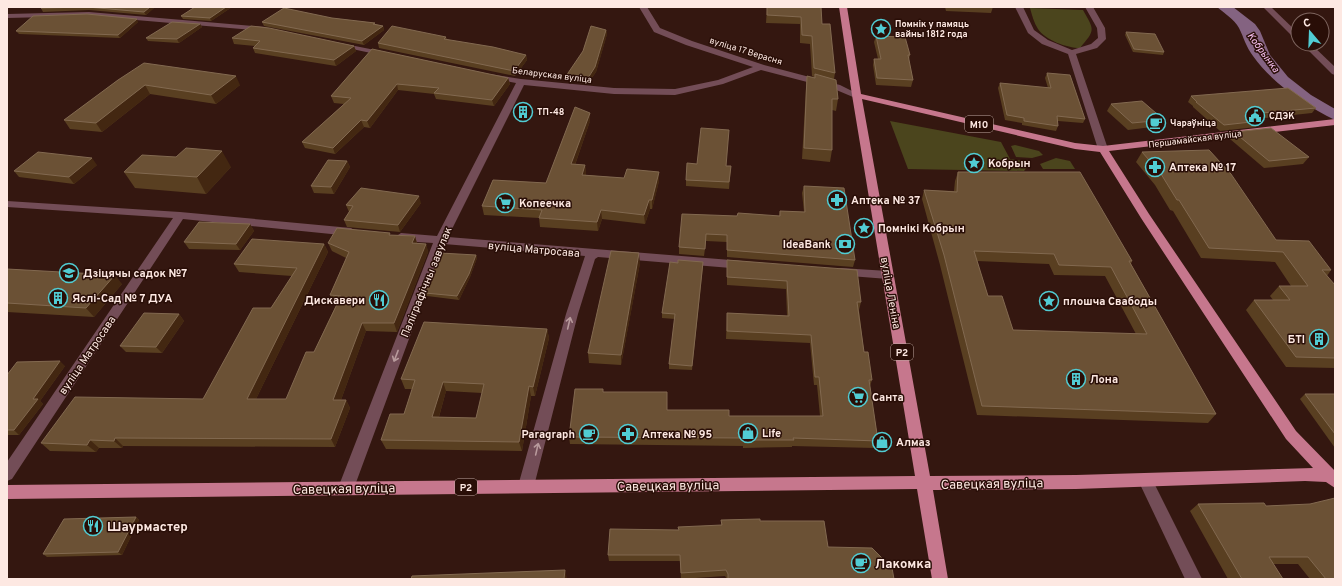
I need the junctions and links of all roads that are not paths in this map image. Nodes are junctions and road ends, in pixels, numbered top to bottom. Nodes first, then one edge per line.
1 (643, 7) edge
2 (843, 7) edge
3 (1019, 7) edge
4 (1089, 7) edge
5 (1267, 7) edge
6 (7, 16) edge
7 (1290, 29) edge
8 (272, 30) edge
9 (326, 41) edge
10 (1314, 52) edge
11 (1072, 53) junction
12 (396, 56) edge
13 (761, 67) junction
14 (1335, 72) edge
15 (482, 74) edge
16 (521, 82) junction
17 (856, 95) junction
18 (1335, 122) edge
19 (1103, 149) junction
20 (7, 204) edge
21 (180, 215) junction
22 (361, 233) edge
23 (392, 237) edge
24 (440, 241) junction
25 (594, 254) junction
26 (753, 265) edge
27 (832, 271) edge
28 (888, 275) junction
29 (7, 474) edge
30 (1333, 477) edge
31 (1144, 480) junction
32 (925, 483) junction
33 (526, 486) junction
34 (346, 488) junction
35 (7, 492) edge
36 (940, 579) edge
37 (1194, 579) edge

1 - 13 street, вуліца 17 Верасня
2 - 17 main road, вуліца Леніна / Р2
3 - 11 street
4 - 11 street
5 - 7 street
6 - 8 street
9 - 12 street
10 - 14 street
11 - 19 street
13 - 16 street, Беларуская вуліца
13 - 17 street, вуліца 17 Верасня
15 - 16 street, Беларуская вуліца
16 - 24 street, Паліграфічны завулак
17 - 19 main road, М10
17 - 28 main road, вуліца Леніна / Р2
18 - 19 main road, Першамайская вуліца / М10
19 - 30 main road
20 - 21 street
21 - 22 street
21 - 29 street, вуліца Матросава
23 - 24 street, вуліца Матросава
24 - 25 street, вуліца Матросава
24 -> 34 street, Паліграфічны завулак
25 - 26 street, вуліца Матросава
33 -> 25 street
27 - 28 street
28 - 32 main road, вуліца Леніна / Р2
30 - 31 main road, Савецкая вуліца
31 - 32 main road, Савецкая вуліца
31 - 37 street
32 - 33 main road, Савецкая вуліца / Р2
32 - 36 main road, вуліца Леніна
33 - 34 main road, Савецкая вуліца / Р2
34 - 35 main road, Савецкая вуліца / Р2

